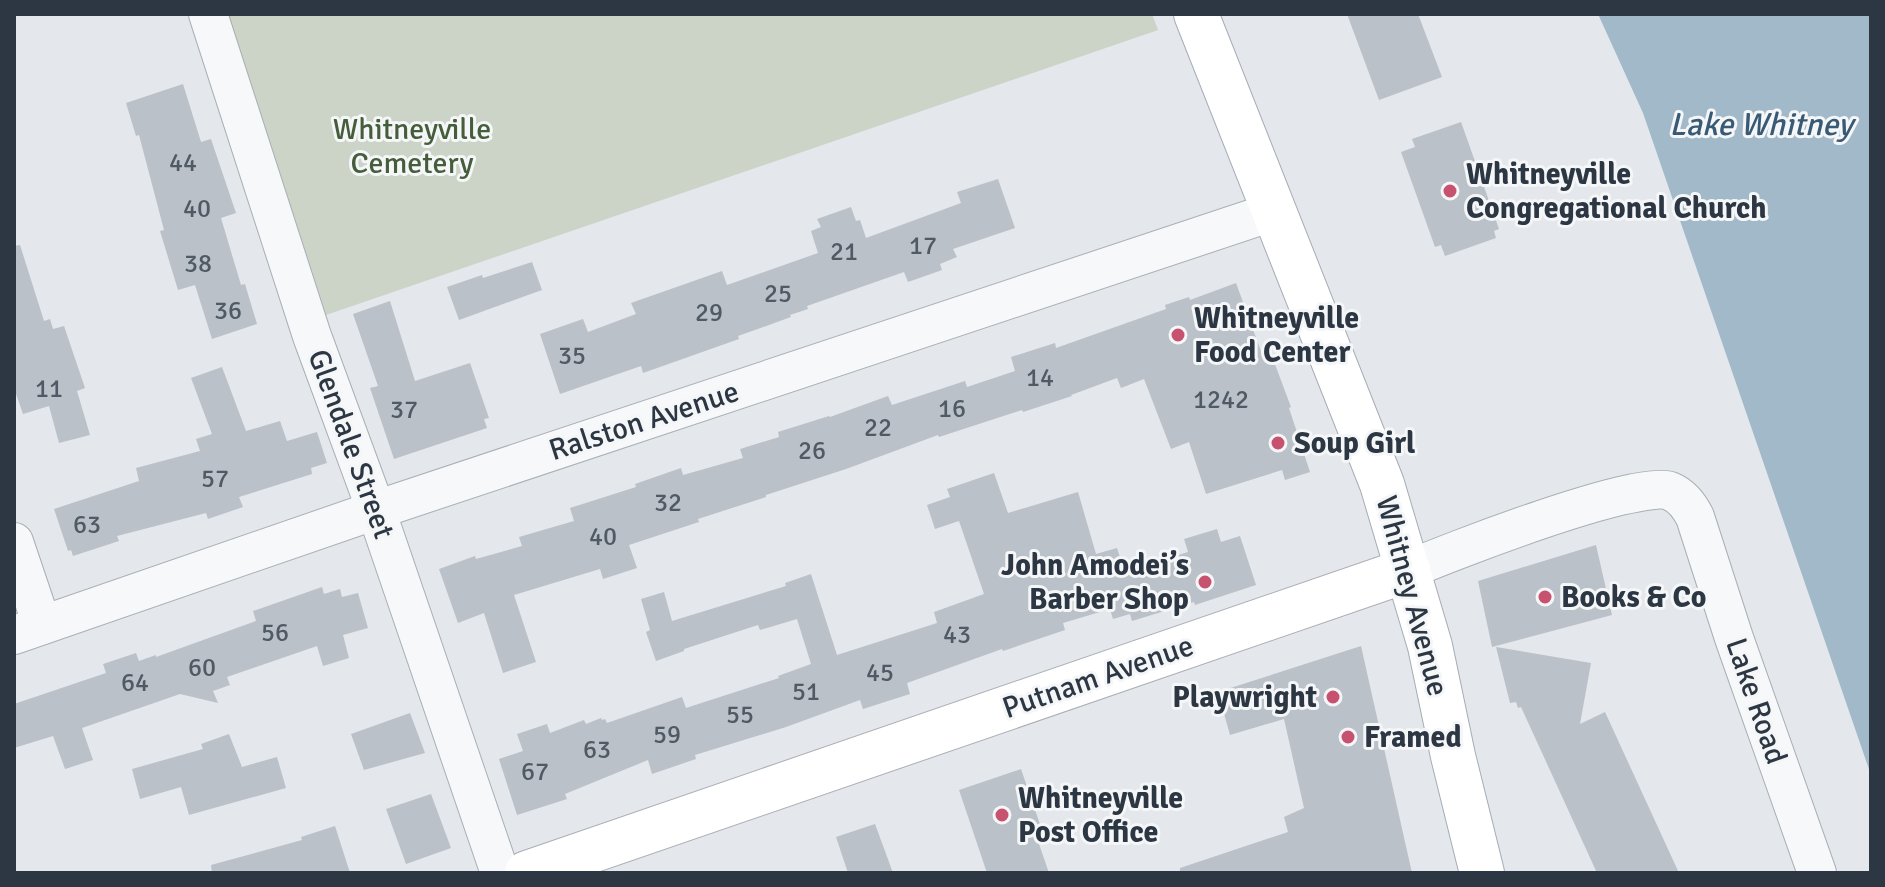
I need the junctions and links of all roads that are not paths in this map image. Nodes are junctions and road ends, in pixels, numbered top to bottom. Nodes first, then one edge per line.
1 (208, 14) edge
2 (1196, 14) edge
3 (1275, 211) junction
4 (1670, 491) joint
5 (376, 510) junction
6 (14, 542) edge
7 (1408, 570) junction
8 (28, 630) edge
9 (500, 873) edge
10 (527, 873) edge
11 (1482, 873) edge
12 (1817, 873) edge

1 - 5 street, Glendale Street
2 - 3 main road, Whitney Avenue
3 - 5 street, Ralston Avenue
3 - 7 main road, Whitney Avenue
4 - 7 street, Putnam Avenue
4 - 12 street, Lake Road
5 - 8 street, Ralston Avenue
5 - 9 street, Glendale Street
6 - 8 street
7 - 10 main road, Putnam Avenue
7 - 11 main road, Whitney Avenue

